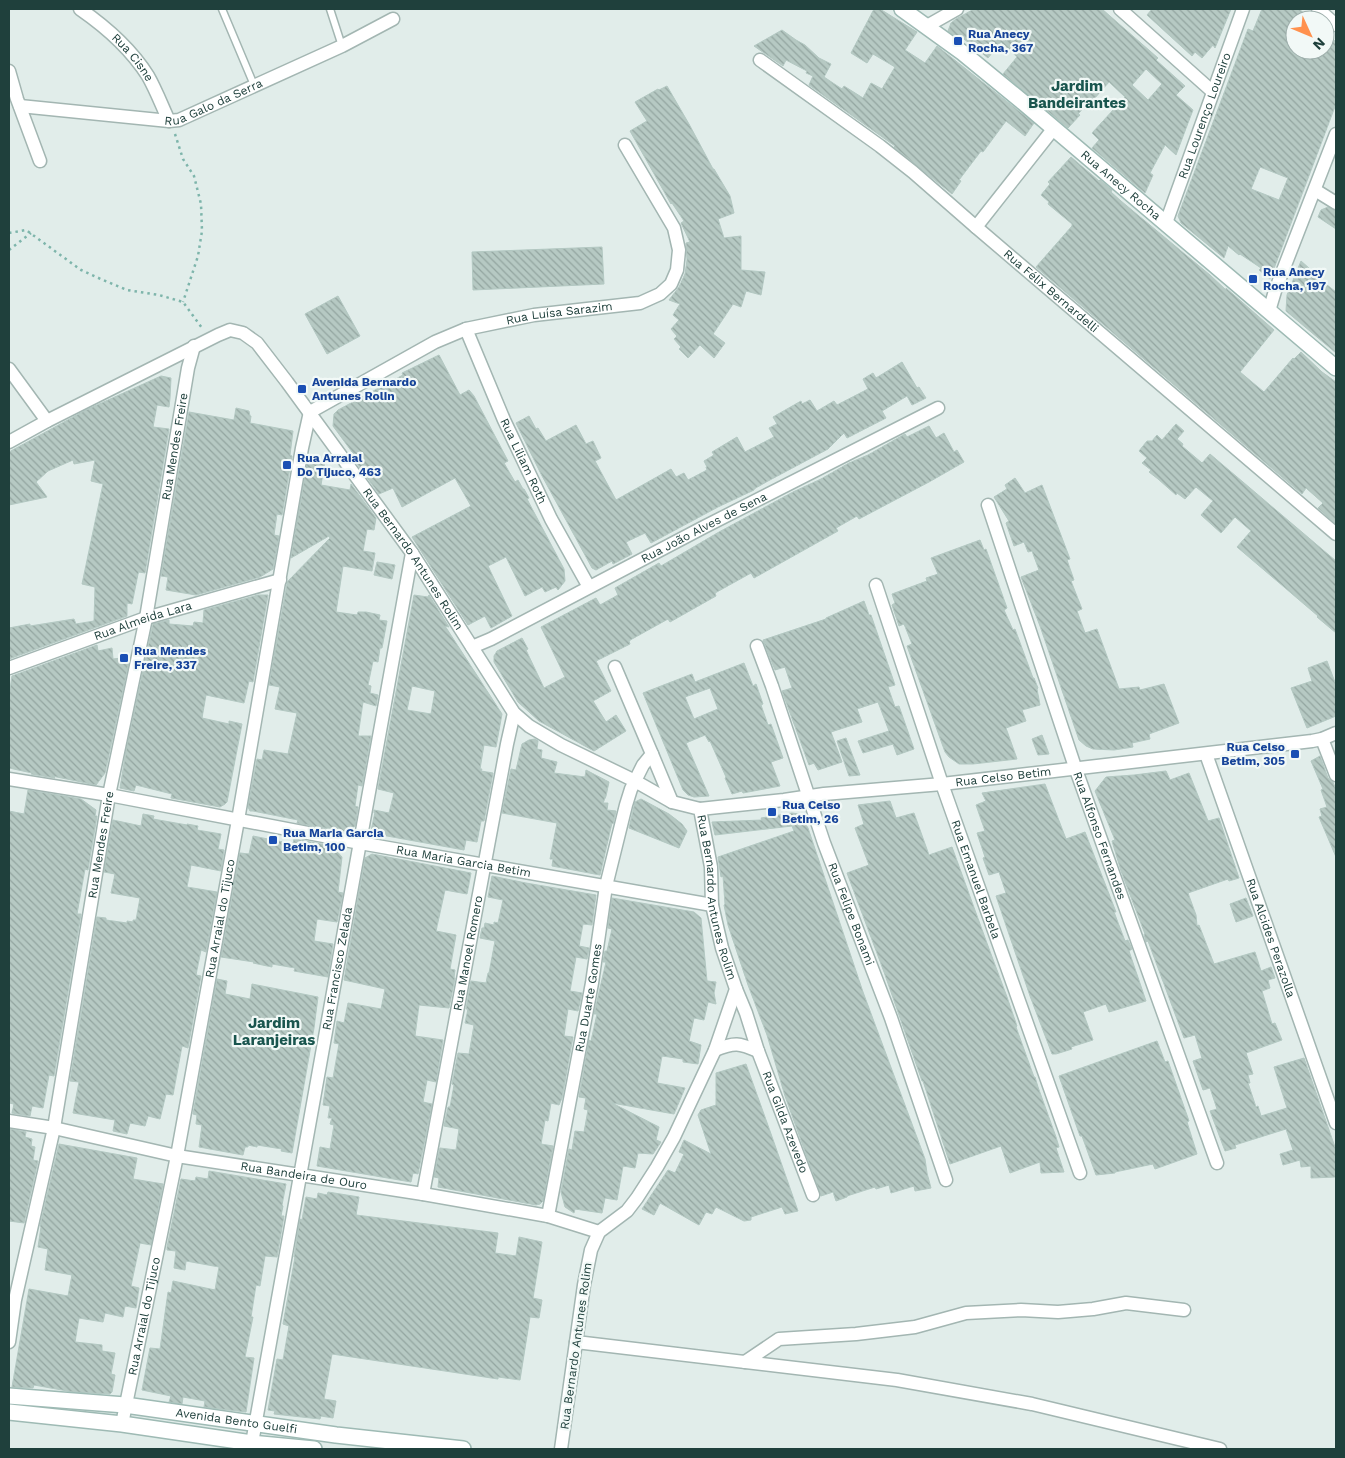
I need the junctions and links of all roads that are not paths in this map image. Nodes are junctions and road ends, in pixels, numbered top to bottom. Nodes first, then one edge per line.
1 (80, 9) edge
2 (222, 9) edge
3 (330, 9) edge
4 (902, 9) edge
5 (957, 9) edge
6 (1120, 9) edge
7 (1244, 9) edge
8 (1318, 9) edge
9 (393, 19) dead end
10 (1336, 25) edge
11 (927, 26) junction
12 (342, 46) junction
13 (760, 60) dead end
14 (9, 71) edge
15 (254, 85) junction
16 (1213, 92) junction
17 (20, 106) junction
18 (169, 121) junction
19 (1054, 128) junction
20 (1336, 134) edge
21 (625, 145) dead end
22 (40, 161) dead end
23 (1314, 190) junction
24 (1336, 203) edge
25 (1166, 222) junction
26 (976, 228) junction
27 (1269, 311) junction
28 (466, 329) junction
29 (194, 346) junction
30 (1336, 368) edge
31 (9, 369) edge
32 (938, 408) dead end
33 (310, 412) junction
34 (47, 421) junction
35 (9, 442) edge
36 (988, 505) dead end
37 (1336, 534) edge
38 (412, 553) junction
39 (280, 580) junction
40 (876, 585) dead end
41 (589, 588) junction
42 (146, 618) junction
43 (757, 646) dead end
44 (472, 647) junction
45 (615, 667) dead end
46 (9, 668) edge
47 (514, 713) junction
48 (1336, 733) edge
49 (1322, 739) junction
50 (652, 754) junction
51 (1206, 754) junction
52 (1075, 767) junction
53 (1336, 774) edge
54 (9, 779) edge
55 (635, 780) junction
56 (942, 784) junction
57 (109, 796) junction
58 (809, 797) junction
59 (672, 802) junction
60 (700, 809) junction
61 (238, 820) junction
62 (360, 843) junction
63 (485, 865) junction
64 (606, 886) junction
65 (712, 905) junction
66 (736, 989) junction
67 (715, 1050) junction
68 (758, 1051) junction
69 (9, 1121) edge
70 (1336, 1123) edge
71 (54, 1128) junction
72 (177, 1156) junction
73 (1217, 1163) dead end
74 (1080, 1173) dead end
75 (301, 1176) junction
76 (946, 1180) dead end
77 (422, 1194) junction
78 (813, 1195) dead end
79 (548, 1216) junction
80 (599, 1232) junction
81 (1184, 1310) dead end
82 (9, 1342) edge
83 (576, 1342) junction
84 (745, 1362) junction
85 (9, 1396) edge
86 (125, 1406) junction
87 (9, 1412) edge
88 (122, 1424) junction
89 (256, 1424) junction
90 (252, 1443) junction
91 (314, 1449) edge
92 (463, 1449) edge
93 (561, 1449) edge
94 (1220, 1449) edge

1 - 18 street, Rua Cisne
2 - 15 lane
3 - 12 lane
4 - 11 main road, Rua Anecy Rocha
5 - 11 street
6 - 16 street
7 - 16 street, Rua Lourenço Loureiro
8 - 10 street
9 - 12 street, Rua Galo da Serra
11 - 19 main road, Rua Anecy Rocha
12 - 15 street, Rua Galo da Serra
13 - 26 street, Rua Félix Bernardelli
14 - 17 street
15 - 18 street, Rua Galo da Serra
16 - 25 street, Rua Lourenço Loureiro
17 - 18 street, Rua Galo da Serra
17 - 22 street
19 - 25 main road, Rua Anecy Rocha
19 - 26 street
20 - 23 street
21 - 28 street, Rua Luísa Sarazim
23 - 24 street
23 - 27 street
25 - 27 main road, Rua Anecy Rocha
26 - 37 street, Rua Félix Bernardelli
27 - 30 main road, Rua Anecy Rocha
28 - 33 street, Rua Luísa Sarazim
28 - 41 street, Rua Liliam Roth
29 - 33 street, Rua Bernardo Antunes Rolim
29 - 34 street, Rua Bernardo Antunes Rolim
29 - 42 street, Rua Mendes Freire
31 - 34 street
32 - 41 street, Rua João Alves de Sena
33 - 38 street, Rua Bernardo Antunes Rolim
33 - 39 street, Rua Arraial do Tijuco
34 - 35 street, Rua Bernardo Antunes Rolim
36 - 52 street, Rua Alfonso Fernandes
38 - 44 street, Rua Bernardo Antunes Rolim
38 - 62 street, Rua Francisco Zelada
39 - 42 street, Rua Almeida Lara
39 - 61 street, Rua Arraial do Tijuco
40 - 56 street, Rua Emanuel Barbela
41 - 44 street, Rua João Alves de Sena
42 - 46 street, Rua Almeida Lara
42 - 57 street, Rua Mendes Freire
43 - 58 street, Rua Felipe Bonami
44 - 47 street, Rua Bernardo Antunes Rolim
45 - 50 street
47 - 55 street, Rua Bernardo Antunes Rolim
47 - 63 street, Rua Manoel Romero
48 - 49 street, Rua Celso Betim
49 - 51 street, Rua Celso Betim
49 - 53 street
50 - 55 street, Rua Duarte Gomes
50 - 59 street
51 - 52 street, Rua Celso Betim
51 - 70 street, Rua Alcides Perazolla
52 - 56 street, Rua Celso Betim
52 - 73 street, Rua Alfonso Fernandes
54 - 57 street, Rua Maria Garcia Betim
55 - 59 street, Rua Bernardo Antunes Rolim
55 - 64 street, Rua Duarte Gomes
56 - 58 street, Rua Celso Betim
56 - 74 street, Rua Emanuel Barbela
57 - 61 street, Rua Maria Garcia Betim
57 - 71 street, Rua Mendes Freire
58 - 60 street, Rua Celso Betim
58 - 76 street, Rua Felipe Bonami
59 - 60 street, Rua Bernardo Antunes Rolim
60 - 65 street, Rua Bernardo Antunes Rolim
61 - 62 street, Rua Maria Garcia Betim
61 - 72 street, Rua Arraial do Tijuco
62 - 63 street, Rua Maria Garcia Betim
62 - 75 street, Rua Francisco Zelada
63 - 64 street, Rua Maria Garcia Betim
63 - 77 street, Rua Manoel Romero
64 - 65 street, Rua Maria Garcia Betim
64 - 79 street, Rua Duarte Gomes
65 - 66 street, Rua Bernardo Antunes Rolim
66 - 67 street, Rua Bernardo Antunes Rolim
66 - 68 street, Rua Gilda Azevedo
67 - 68 street
67 - 80 street, Rua Bernardo Antunes Rolim
68 - 78 street, Rua Gilda Azevedo
69 - 71 street, Rua Bandeira de Ouro
71 - 72 street, Rua Bandeira de Ouro
71 - 82 street, Rua Mendes Freire
72 - 75 street, Rua Bandeira de Ouro
72 - 86 street, Rua Arraial do Tijuco
75 - 77 street, Rua Bandeira de Ouro
75 - 89 street, Rua Francisco Zelada
77 - 79 street, Rua Bandeira de Ouro
79 - 80 street, Rua Bandeira de Ouro
80 - 83 street, Rua Bernardo Antunes Rolim
81 - 84 street
83 - 84 street
83 - 93 street, Rua Bernardo Antunes Rolim
84 - 94 street
85 - 86 main road, Avenida Bento Guelfi
86 - 88 street, Rua Arraial do Tijuco
86 - 89 main road, Avenida Bento Guelfi
87 - 88 main road, Avenida Bento Guelfi
88 - 90 main road, Avenida Bento Guelfi
89 - 90 street, Rua Francisco Zelada
89 - 92 main road, Avenida Bento Guelfi
90 - 91 main road, Avenida Bento Guelfi

